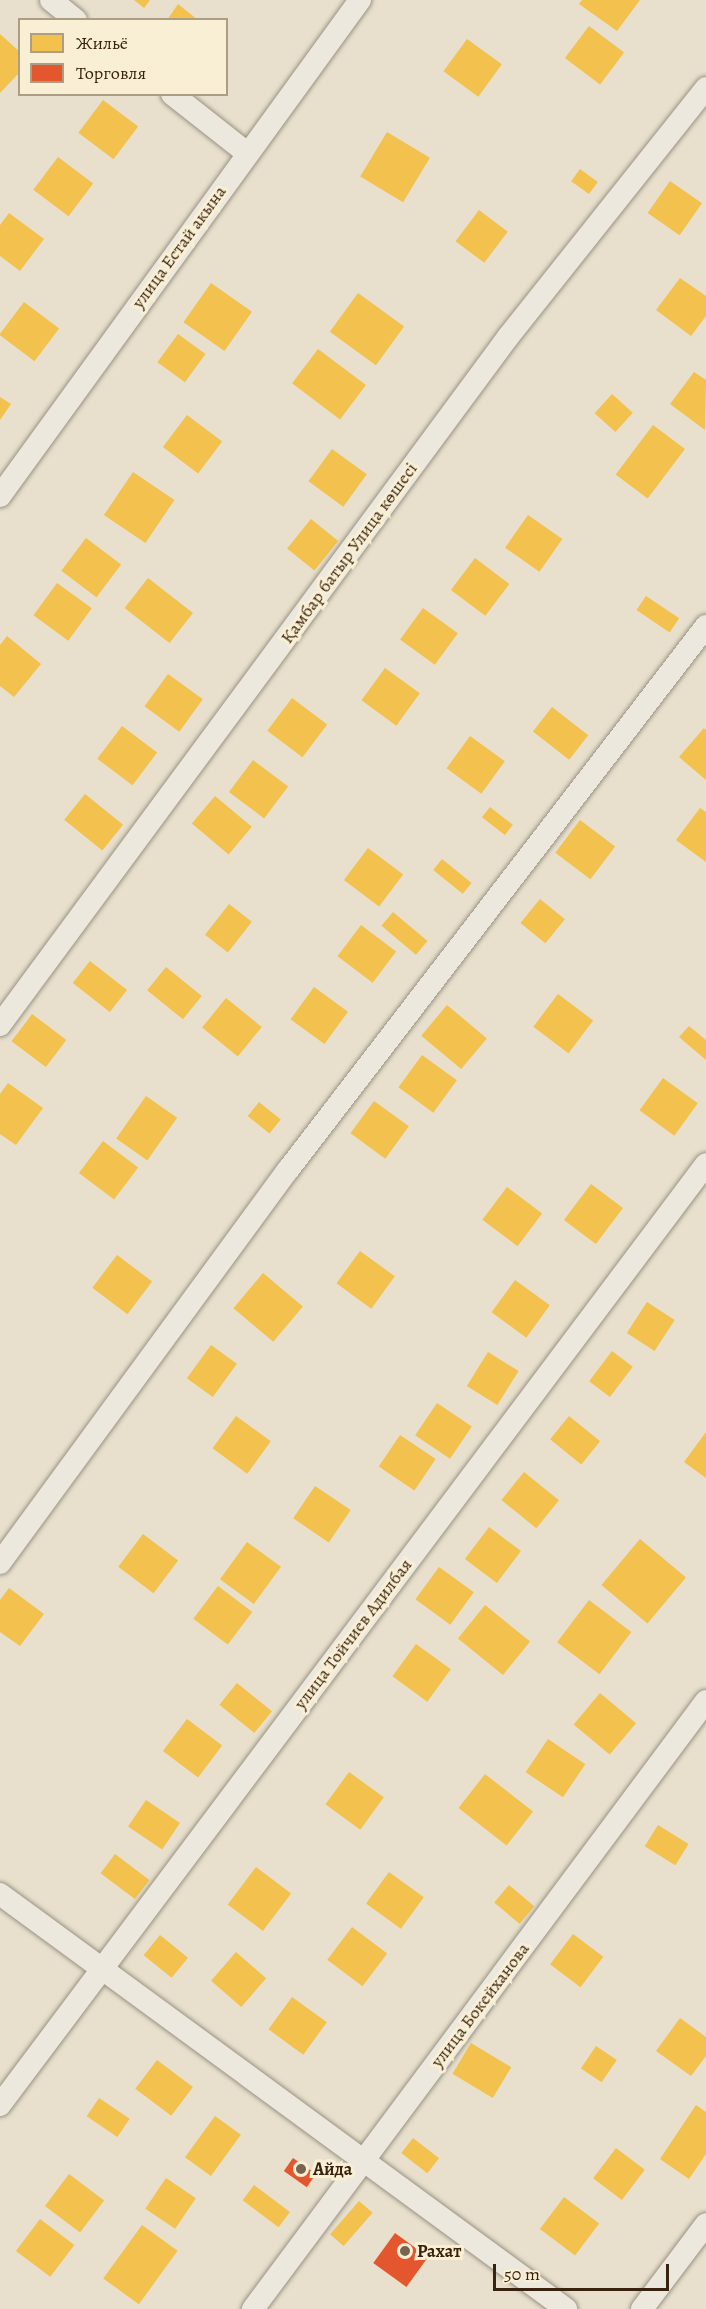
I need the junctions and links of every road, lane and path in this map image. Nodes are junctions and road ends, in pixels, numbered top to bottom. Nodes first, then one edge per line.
1 (51, 0) edge
2 (360, 0) edge
3 (74, 18) edge
4 (706, 88) edge
5 (175, 96) edge
6 (247, 153) junction
7 (0, 496) edge
8 (706, 626) edge
9 (0, 1025) edge
10 (706, 1164) edge
11 (0, 1563) edge
12 (706, 1701) edge
13 (0, 1894) edge
14 (101, 1970) junction
15 (0, 2105) edge
16 (363, 2162) junction
17 (706, 2224) edge
18 (253, 2309) edge
19 (566, 2309) edge
20 (642, 2309) edge

1 - 3 street
2 - 6 street, улица Естай акына
4 - 9 street, Қамбар батыр Улица көшесі
5 - 6 street
6 - 7 street, улица Естай акына
8 - 11 street
10 - 14 street, улица Тойчиев Адилбая
12 - 16 street, улица Бокейханова
13 - 14 street
14 - 15 street, улица Тойчиев Адилбая
14 - 16 street
16 - 18 street, улица Бокейханова
16 - 19 street
17 - 20 street

